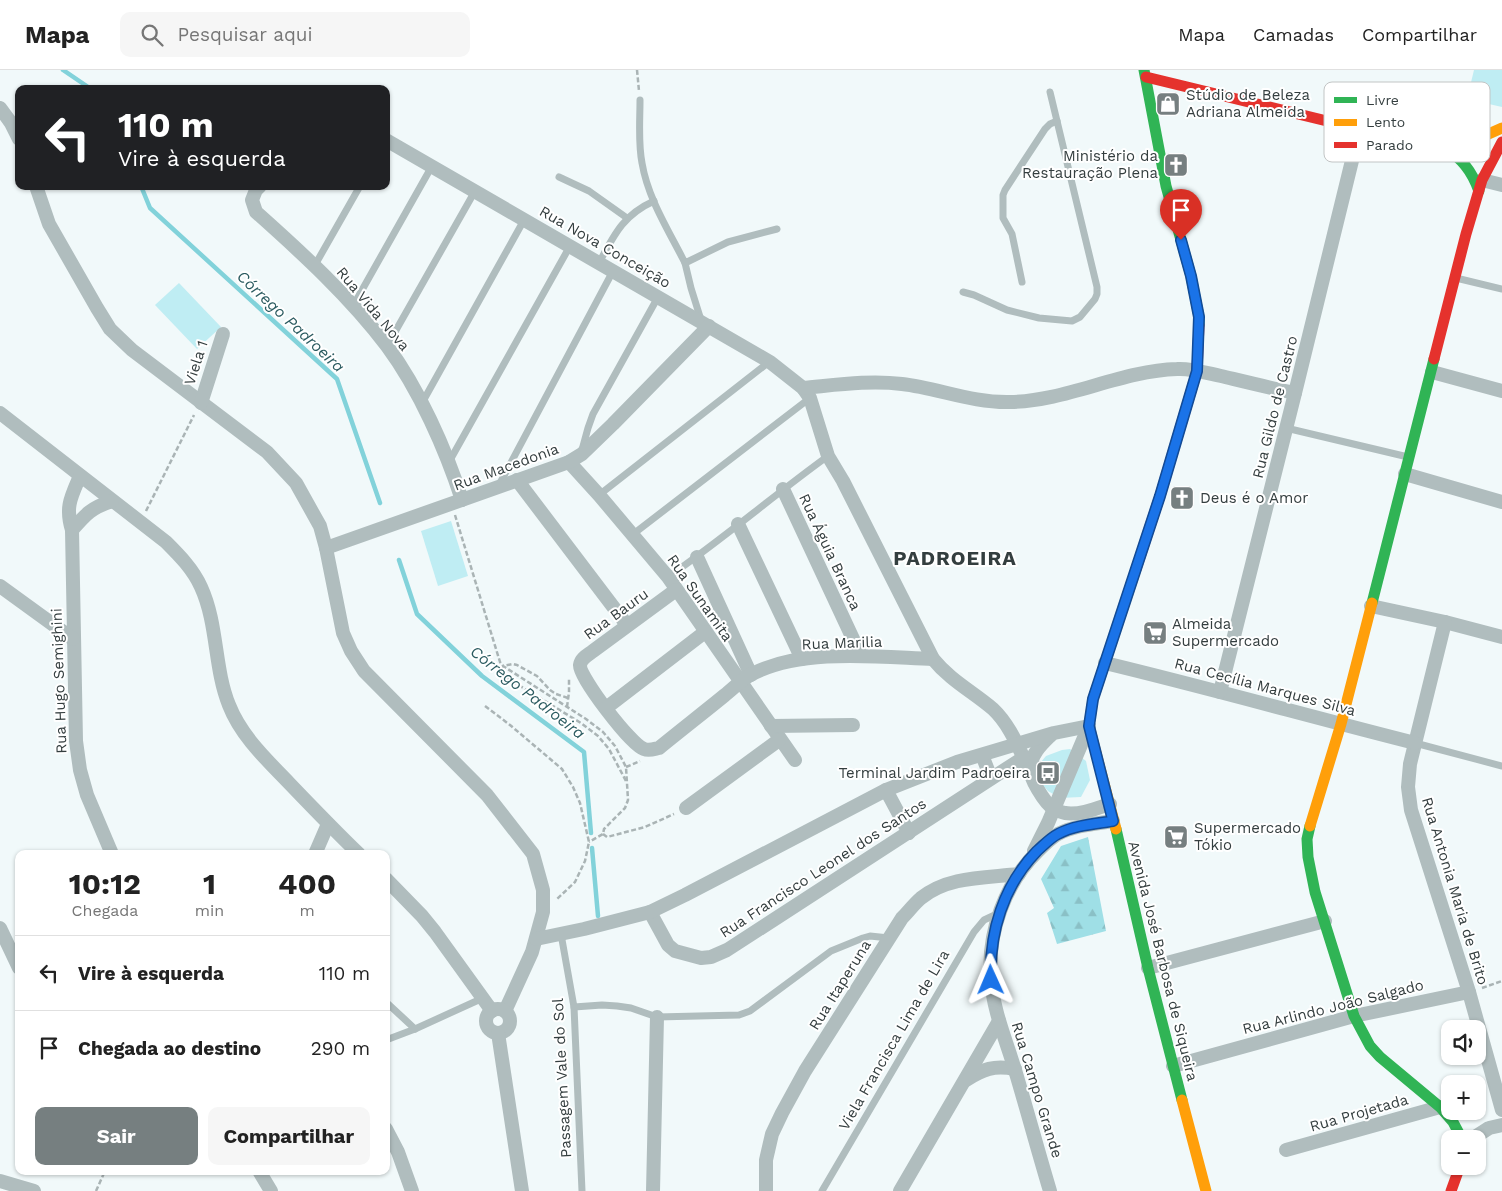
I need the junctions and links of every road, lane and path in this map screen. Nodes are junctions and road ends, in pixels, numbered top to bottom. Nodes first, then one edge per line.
1 (637, 70) edge
2 (1145, 73) edge
3 (1050, 92) dead end
4 (640, 100) joint
5 (0, 108) edge
6 (1324, 119) edge
7 (1057, 121) junction
8 (1502, 128) edge
9 (15, 131) edge
10 (1490, 133) edge
11 (1502, 142) edge
12 (390, 143) edge
13 (1352, 162) edge
14 (1465, 162) edge
15 (432, 166) junction
16 (560, 177) dead end
17 (1481, 185) junction
18 (1502, 186) edge
19 (37, 190) edge
20 (256, 190) edge
21 (358, 190) edge
22 (475, 192) junction
23 (654, 201) junction
24 (627, 218) junction
25 (524, 220) junction
26 (777, 229) dead end
27 (570, 246) junction
28 (599, 263) junction
29 (685, 263) junction
30 (315, 265) junction
31 (613, 271) junction
32 (1456, 278) junction
33 (1022, 282) dead end
34 (1502, 289) edge
35 (963, 292) dead end
36 (658, 297) junction
37 (352, 306) junction
38 (705, 324) junction
39 (223, 334) dead end
40 (387, 346) junction
41 (770, 362) junction
42 (1197, 371) junction
43 (1432, 372) junction
44 (1502, 391) edge
45 (807, 393) junction
46 (1295, 393) junction
47 (201, 402) junction
48 (422, 403) junction
49 (0, 414) edge
50 (1286, 428) junction
51 (582, 454) junction
52 (828, 456) junction
53 (1410, 458) junction
54 (569, 462) junction
55 (448, 464) junction
56 (1405, 474) junction
57 (80, 476) junction
58 (517, 480) junction
59 (498, 487) junction
60 (783, 489) junction
61 (599, 495) junction
62 (112, 501) junction
63 (457, 502) junction
64 (1502, 502) edge
65 (140, 522) junction
66 (738, 524) junction
67 (72, 530) junction
68 (632, 535) junction
69 (326, 548) junction
70 (697, 557) junction
71 (668, 577) junction
72 (0, 586) edge
73 (676, 590) junction
74 (1371, 606) junction
75 (1445, 622) junction
76 (628, 625) junction
77 (705, 632) junction
78 (1502, 637) edge
79 (73, 639) junction
80 (861, 656) junction
81 (802, 659) junction
82 (933, 659) junction
83 (1105, 663) junction
84 (503, 666) junction
85 (569, 672) dead end
86 (746, 679) junction
87 (1220, 692) junction
88 (568, 698) junction
89 (485, 706) dead end
90 (567, 707) junction
91 (606, 708) junction
92 (586, 720) junction
93 (581, 723) junction
94 (1341, 724) junction
95 (853, 725) dead end
96 (771, 726) junction
97 (1089, 726) junction
98 (1054, 733) junction
99 (779, 740) junction
100 (1416, 742) junction
101 (1017, 744) junction
102 (659, 748) joint
103 (982, 754) junction
104 (795, 760) dead end
105 (641, 761) dead end
106 (1026, 763) junction
107 (1502, 766) edge
108 (626, 767) junction
109 (990, 778) junction
110 (627, 783) junction
111 (886, 790) junction
112 (1110, 804) junction
113 (686, 808) joint
114 (1053, 809) junction
115 (1113, 821) junction
116 (328, 824) junction
117 (909, 833) junction
118 (602, 834) junction
119 (589, 842) junction
120 (110, 850) edge
121 (316, 850) edge
122 (355, 850) edge
123 (1030, 858) junction
124 (1019, 874) junction
125 (390, 884) edge
126 (543, 912) junction
127 (650, 912) junction
128 (1000, 913) junction
129 (1325, 921) junction
130 (0, 928) edge
131 (561, 934) junction
132 (889, 938) junction
133 (536, 940) junction
134 (15, 960) edge
135 (1148, 968) junction
136 (1502, 981) edge
137 (1469, 992) junction
138 (483, 998) junction
139 (390, 1006) edge
140 (574, 1007) junction
141 (499, 1011) junction
142 (1354, 1016) junction
143 (657, 1017) junction
144 (999, 1021) junction
145 (415, 1029) junction
146 (498, 1034) junction
147 (390, 1038) edge
148 (1173, 1066) junction
149 (1014, 1069) junction
150 (965, 1080) junction
151 (1440, 1107) junction
152 (1502, 1110) edge
153 (1502, 1125) edge
154 (1457, 1130) edge
155 (1486, 1130) edge
156 (390, 1137) edge
157 (1286, 1150) dead end
158 (103, 1175) edge
159 (261, 1175) edge
160 (1457, 1175) edge
161 (0, 1181) edge
162 (34, 1191) edge
163 (96, 1191) edge
164 (270, 1191) edge
165 (412, 1191) edge
166 (522, 1191) edge
167 (582, 1191) edge
168 (654, 1191) edge
169 (766, 1191) edge
170 (822, 1191) edge
171 (900, 1191) edge
172 (1050, 1191) edge
173 (1206, 1191) edge
174 (1451, 1191) edge

1 - 4 path
2 - 6 street
2 - 42 street, Avenida José Barbosa de Siqueira
3 - 7 lane
4 - 23 lane
5 - 9 street
7 - 33 lane
7 - 35 lane
8 - 10 street
11 - 17 street
12 - 15 street, Rua Nova Conceição
13 - 46 street, Rua Gildo de Castro
14 - 17 street
15 - 22 street, Rua Nova Conceição
15 - 37 lane
16 - 24 lane
17 - 18 street
17 - 32 street
19 - 47 street
20 - 30 street, Rua Vida Nova
21 - 30 lane
22 - 25 street, Rua Nova Conceição
22 - 40 lane
23 - 24 lane
23 - 29 lane
24 - 28 lane
25 - 27 street, Rua Nova Conceição
25 - 48 lane
26 - 29 lane
27 - 28 street, Rua Nova Conceição
27 - 55 lane
28 - 31 street, Rua Nova Conceição
29 - 38 lane
30 - 37 street, Rua Vida Nova
31 - 36 street, Rua Nova Conceição
31 - 59 lane
32 - 34 lane
32 - 43 street
36 - 38 street, Rua Nova Conceição
36 - 51 lane
37 - 40 street, Rua Vida Nova
38 - 41 street, Rua Nova Conceição
38 - 51 street, Rua Macedonia
39 - 47 street, Viela 1
40 - 48 street, Rua Vida Nova
41 - 45 street, Rua Nova Conceição
41 - 61 lane
42 - 45 street
42 - 46 street
42 - 83 street, Avenida José Barbosa de Siqueira
43 - 44 street
43 - 53 street
45 - 52 street
45 - 68 lane
46 - 50 street, Rua Gildo de Castro
47 - 65 path
47 - 69 street
48 - 55 street, Rua Vida Nova
49 - 57 street
50 - 53 lane
50 - 87 street, Rua Gildo de Castro
51 - 54 street, Rua Macedonia
52 - 60 lane
52 - 82 street
53 - 56 street
54 - 58 street, Rua Macedonia
54 - 61 street, Rua Sunamita
55 - 63 street, Rua Vida Nova
56 - 64 street
56 - 74 street
57 - 62 street
57 - 67 street, Rua Hugo Semighini
58 - 59 street, Rua Macedonia
58 - 76 street
59 - 63 street, Rua Macedonia
60 - 66 lane
60 - 80 street, Rua Águia Branca
61 - 68 street, Rua Sunamita
62 - 65 street
62 - 67 street
63 - 69 street, Rua Macedonia
63 - 84 path
65 - 116 street
66 - 70 lane
66 - 81 street
67 - 79 street, Rua Hugo Semighini
68 - 71 street, Rua Sunamita
69 - 126 street
70 - 71 lane
70 - 86 street
71 - 73 street, Rua Sunamita
72 - 79 street
73 - 76 street, Rua Bauru
73 - 77 street, Rua Sunamita
74 - 75 street
74 - 94 street
75 - 78 street
75 - 100 street, Rua Antonia Maria de Brito
76 - 91 street, Rua Bauru
77 - 86 street, Rua Sunamita
77 - 91 street
79 - 120 street, Rua Hugo Semighini
80 - 81 street, Rua Marilia
80 - 82 street, Rua Marilia
81 - 86 street, Rua Marilia
82 - 101 street
83 - 87 street, Rua Cecília Marques Silva
83 - 97 street, Avenida José Barbosa de Siqueira
84 - 88 path
84 - 90 path
84 - 93 path
85 - 88 path
86 - 96 street, Rua Sunamita
86 - 102 street, Rua Marilia
87 - 94 street, Rua Cecília Marques Silva
88 - 90 path
89 - 119 path
90 - 92 path
91 - 102 street, Rua Bauru
92 - 93 path
92 - 108 path
93 - 110 path
94 - 100 street, Rua Cecília Marques Silva
94 - 129 street
95 - 96 street
96 - 99 street, Rua Sunamita
97 - 98 street, Rua Francisco Leonel dos Santos
97 - 112 street, Avenida José Barbosa de Siqueira
97 - 114 street, Rua Campo Grande
98 - 101 street, Rua Francisco Leonel dos Santos
98 - 106 street
99 - 104 street, Rua Sunamita
99 - 113 street
100 - 107 lane
100 - 137 street, Rua Antonia Maria de Brito
101 - 103 street, Rua Francisco Leonel dos Santos
101 - 106 street
103 - 109 street
103 - 111 street, Rua Francisco Leonel dos Santos
105 - 108 path
106 - 109 street, Rua Francisco Leonel dos Santos
106 - 114 street
108 - 110 path
109 - 117 street, Rua Francisco Leonel dos Santos
110 - 118 path
111 - 117 street
111 - 127 street, Rua Francisco Leonel dos Santos
112 - 114 street
112 - 115 street, Avenida José Barbosa de Siqueira
113 - 118 path
114 - 123 street, Rua Campo Grande
115 - 123 street, Rua Campo Grande
115 - 135 street, Avenida José Barbosa de Siqueira
116 - 121 street
116 - 122 street
117 - 127 street, Rua Francisco Leonel dos Santos
118 - 119 path
119 - 126 path
123 - 124 street, Rua Campo Grande
124 - 128 street, Rua Campo Grande
124 - 132 street, Rua Itaperuna
125 - 138 street
126 - 133 street
127 - 131 street, Rua Francisco Leonel dos Santos
128 - 144 street, Rua Campo Grande
128 - 170 lane, Viela Francisca Lima de Lira
129 - 135 street
129 - 142 street
130 - 134 street
131 - 133 street, Rua Francisco Leonel dos Santos
131 - 140 lane, Passagem Vale do Sol
132 - 143 lane
132 - 169 street, Rua Itaperuna
133 - 141 street
135 - 148 street, Avenida José Barbosa de Siqueira
136 - 137 path
137 - 142 street, Rua Arlindo João Salgado
137 - 152 street, Rua Antonia Maria de Brito
138 - 141 street
138 - 145 lane
139 - 145 lane
140 - 143 lane
140 - 167 lane, Passagem Vale do Sol
141 - 146 street
141 - 146 street
142 - 148 street, Rua Arlindo João Salgado
142 - 151 street
143 - 168 street
144 - 149 street, Rua Campo Grande
144 - 150 street
145 - 147 lane
146 - 166 street
148 - 173 street, Avenida José Barbosa de Siqueira
149 - 150 street
149 - 172 street, Rua Campo Grande
150 - 171 street
151 - 154 street
151 - 157 street, Rua Projetada
153 - 155 street
156 - 165 street
158 - 163 path
159 - 164 street
160 - 174 street
161 - 162 street

